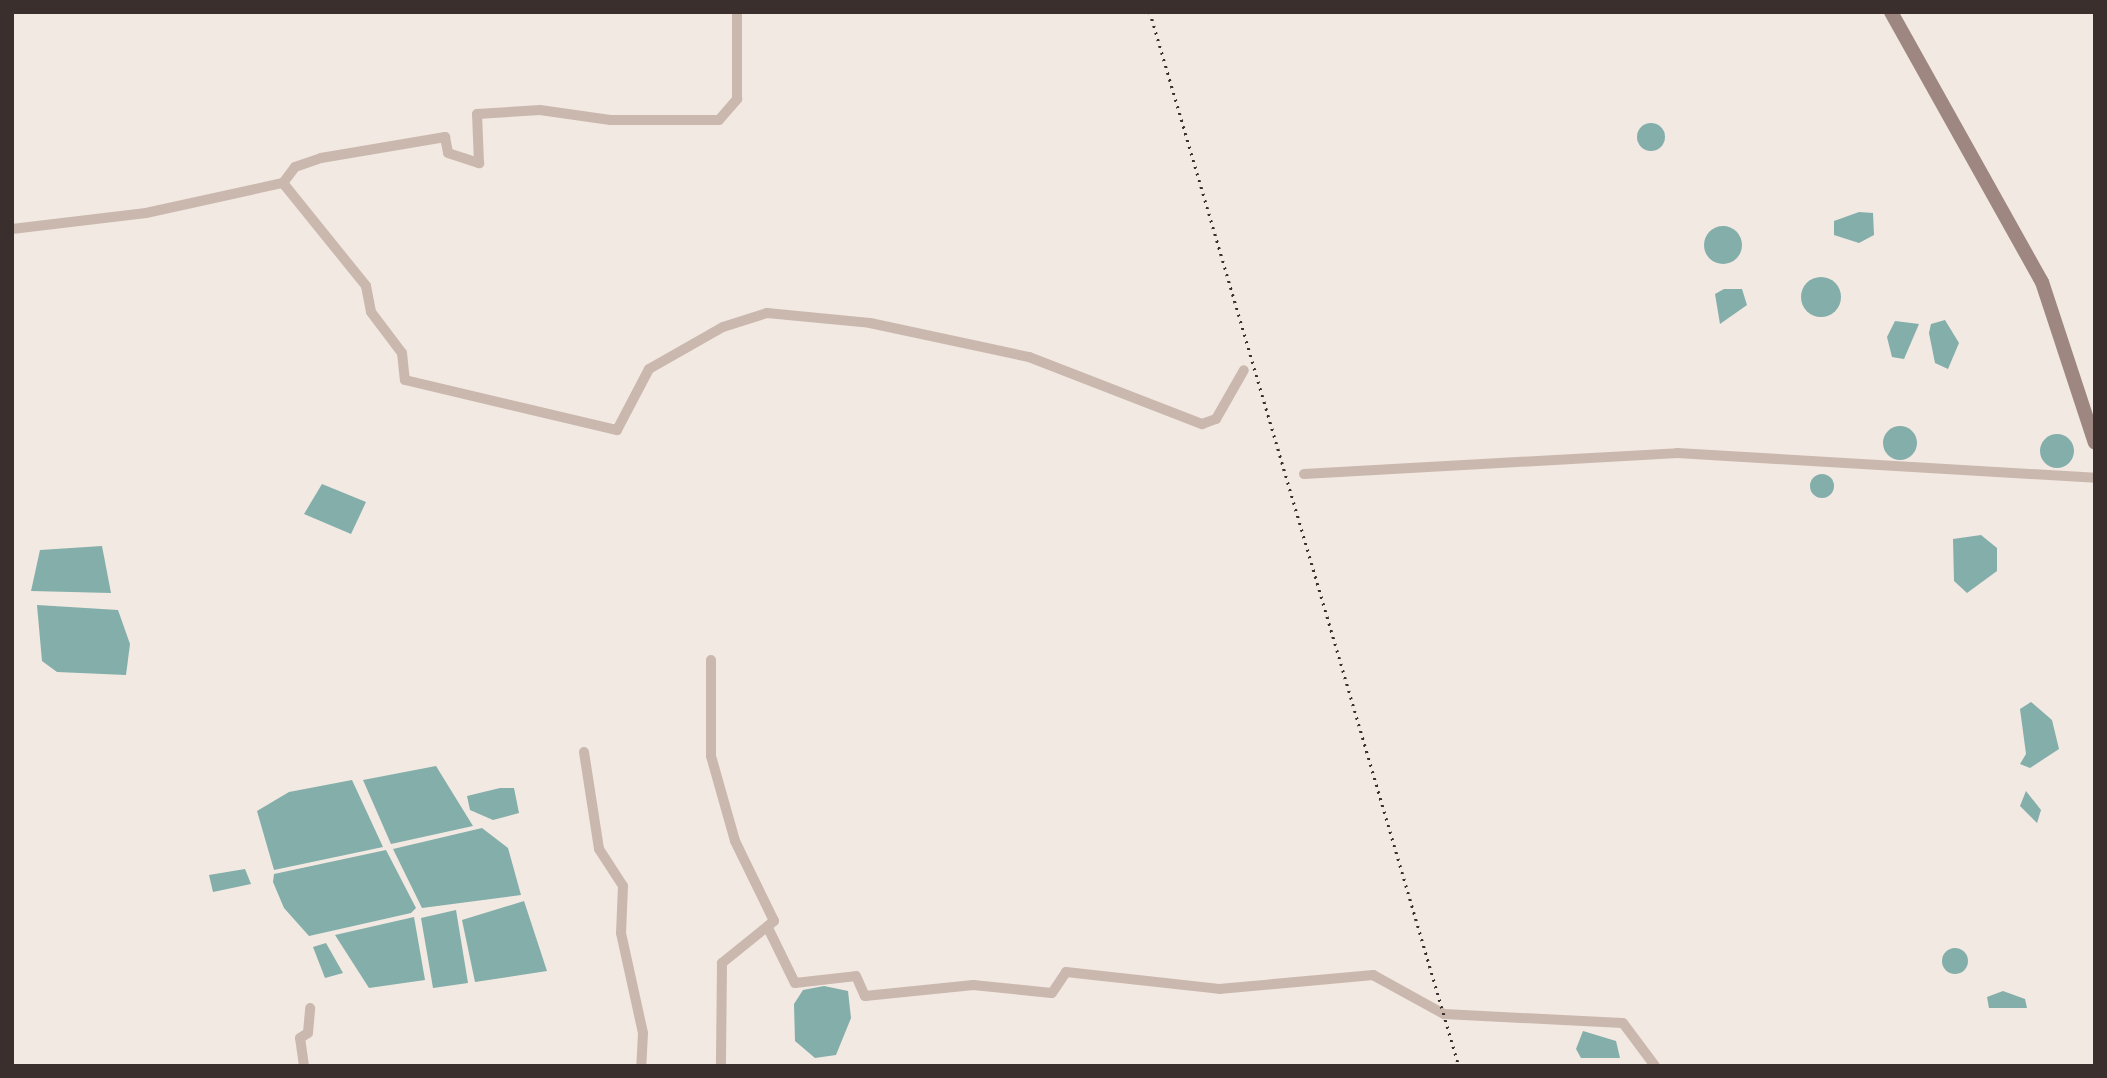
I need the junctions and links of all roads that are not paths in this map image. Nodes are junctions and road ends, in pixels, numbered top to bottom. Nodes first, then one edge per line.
1 (737, 12) edge
2 (1891, 12) edge
3 (284, 183) junction
4 (12, 229) edge
5 (1244, 370) dead end
6 (2095, 443) edge
7 (1304, 474) dead end
8 (2095, 478) edge
9 (711, 660) dead end
10 (584, 752) dead end
11 (769, 930) junction
12 (310, 1008) dead end
13 (304, 1066) edge
14 (641, 1066) edge
15 (721, 1066) edge
16 (1655, 1066) edge

1 - 3 street
2 - 6 main road
3 - 4 street
3 - 5 street
7 - 8 street
9 - 11 street
10 - 14 street
11 - 15 street
11 - 16 street
12 - 13 street

